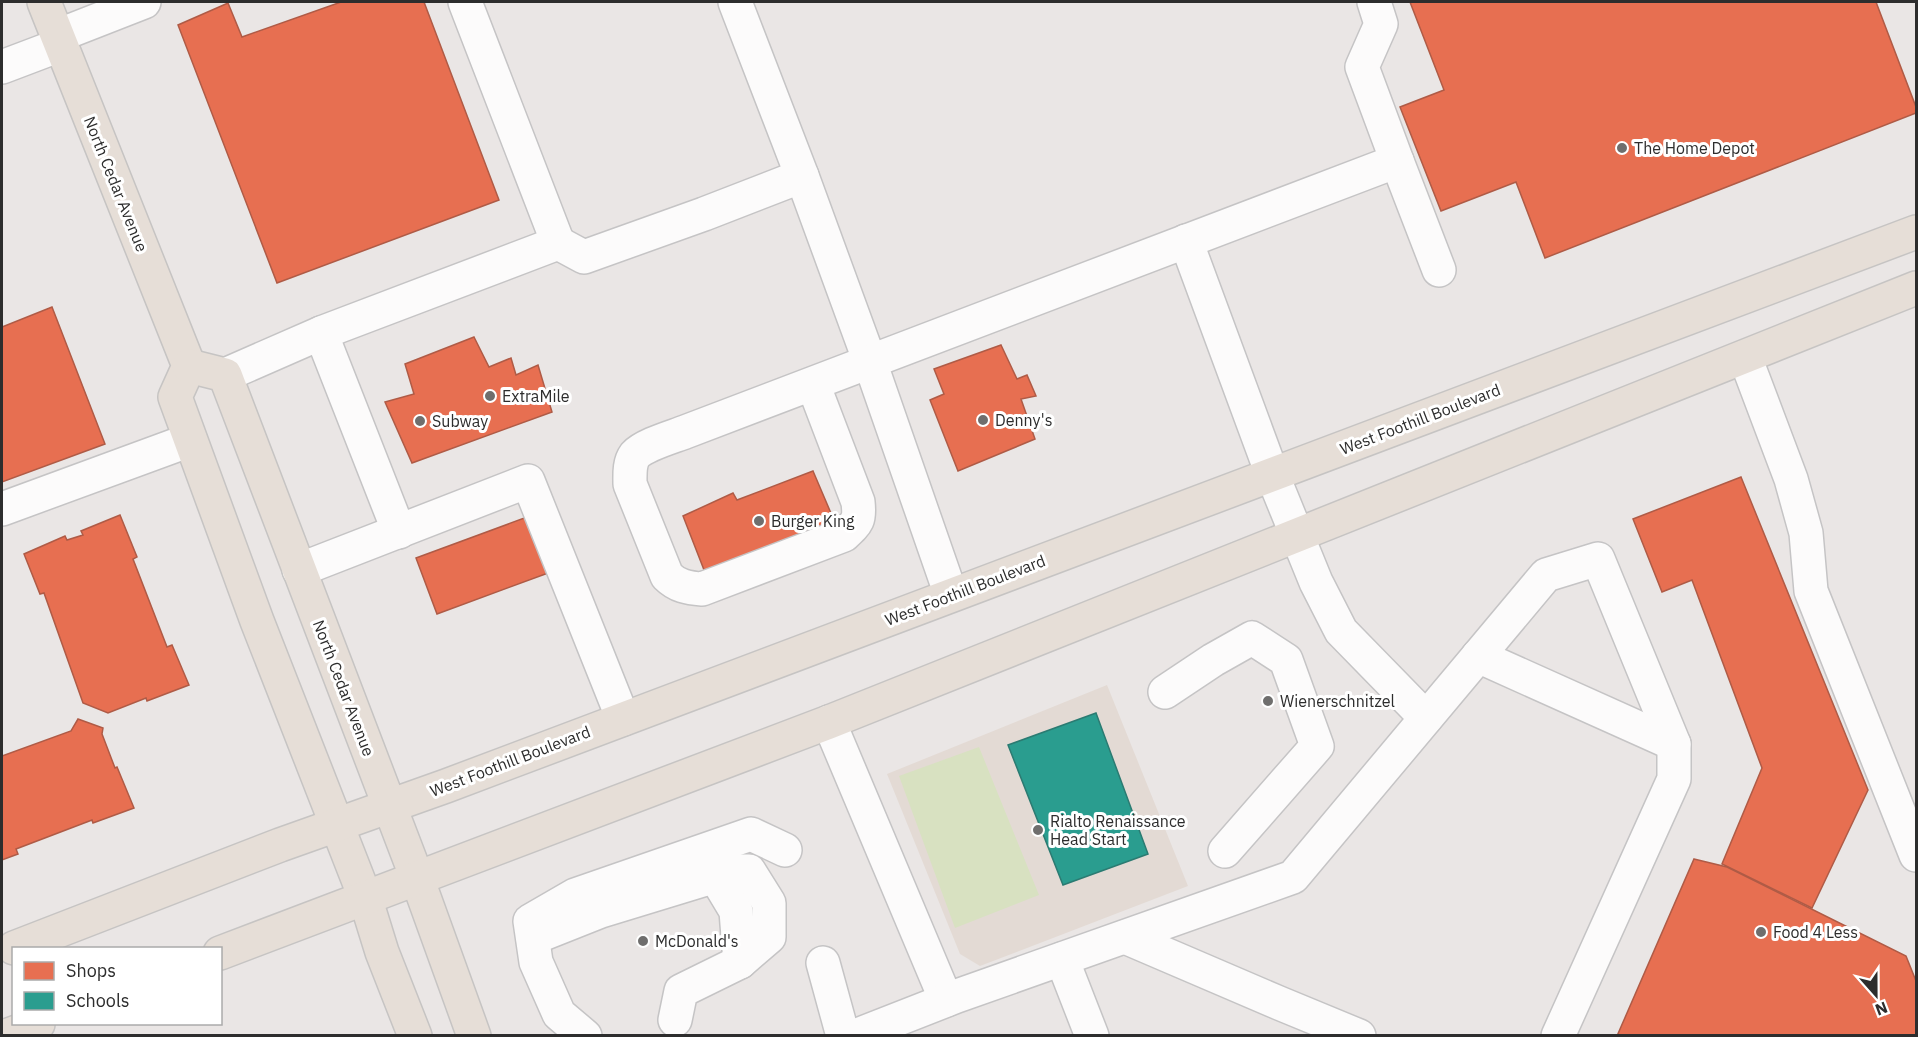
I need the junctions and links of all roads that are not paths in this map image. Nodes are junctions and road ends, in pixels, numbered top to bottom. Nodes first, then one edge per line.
1 (44, 2) edge
2 (144, 2) edge
3 (465, 2) edge
4 (735, 2) edge
5 (1374, 2) edge
6 (59, 40) junction
7 (2, 67) edge
8 (1397, 161) junction
9 (802, 176) junction
10 (1917, 232) edge
11 (1186, 241) junction
12 (558, 243) junction
13 (1439, 270) dead end
14 (1917, 288) edge
15 (321, 333) junction
16 (1745, 357) junction
17 (870, 362) junction
18 (189, 366) junction
19 (225, 375) junction
20 (813, 384) junction
21 (190, 440) junction
22 (1272, 474) junction
23 (2, 509) edge
24 (399, 532) junction
25 (1298, 536) junction
26 (299, 570) junction
27 (951, 595) junction
28 (1478, 656) junction
29 (1165, 692) dead end
30 (1426, 718) junction
31 (622, 719) junction
32 (829, 722) junction
33 (1674, 744) junction
34 (389, 807) junction
35 (337, 826) junction
36 (784, 850) dead end
37 (1225, 851) dead end
38 (1917, 855) edge
39 (417, 878) junction
40 (364, 897) junction
41 (1125, 937) junction
42 (533, 938) junction
43 (19, 947) edge
44 (222, 952) edge
45 (1062, 959) junction
46 (823, 963) dead end
47 (946, 1000) junction
48 (675, 1020) dead end
49 (33, 1025) edge
50 (6, 1035) edge
51 (415, 1035) edge
52 (474, 1035) edge
53 (585, 1035) edge
54 (843, 1035) edge
55 (855, 1035) edge
56 (1092, 1035) edge
57 (1359, 1035) edge
58 (1558, 1035) edge

1 - 6 main road, North Cedar Avenue
2 - 6 street
3 - 12 street
4 - 9 street
5 - 8 street
6 - 7 street
6 - 18 main road, North Cedar Avenue
8 - 11 street
8 - 13 street
9 - 12 street
9 - 17 street
10 - 22 main road, West Foothill Boulevard
11 - 17 street
11 - 22 street
12 - 15 street
14 - 16 main road
15 - 19 street
15 - 24 street
16 - 25 main road
16 - 38 street
17 - 20 street
17 - 27 street
18 - 19 main road
18 - 21 main road
19 - 26 main road, North Cedar Avenue
20 - 20 street
21 - 23 street
21 - 35 main road
22 - 25 street
22 - 27 main road, West Foothill Boulevard
24 - 26 street
24 - 31 street
25 - 30 street
25 - 32 main road
26 - 34 main road, North Cedar Avenue
27 - 31 main road, West Foothill Boulevard
28 - 30 street
28 - 33 street
28 - 33 street
29 - 37 street
30 - 41 street
31 - 34 main road, West Foothill Boulevard
32 - 39 main road
32 - 47 street
33 - 58 street
34 - 35 main road, West Foothill Boulevard
34 - 39 main road, North Cedar Avenue
35 - 40 main road
35 - 43 main road, West Foothill Boulevard
36 - 42 street
39 - 40 main road
39 - 52 main road, North Cedar Avenue
40 - 44 main road
40 - 51 main road
41 - 45 street
41 - 57 street
42 - 48 street
42 - 53 street
45 - 47 street
45 - 56 street
46 - 54 street
47 - 55 street
49 - 50 main road

